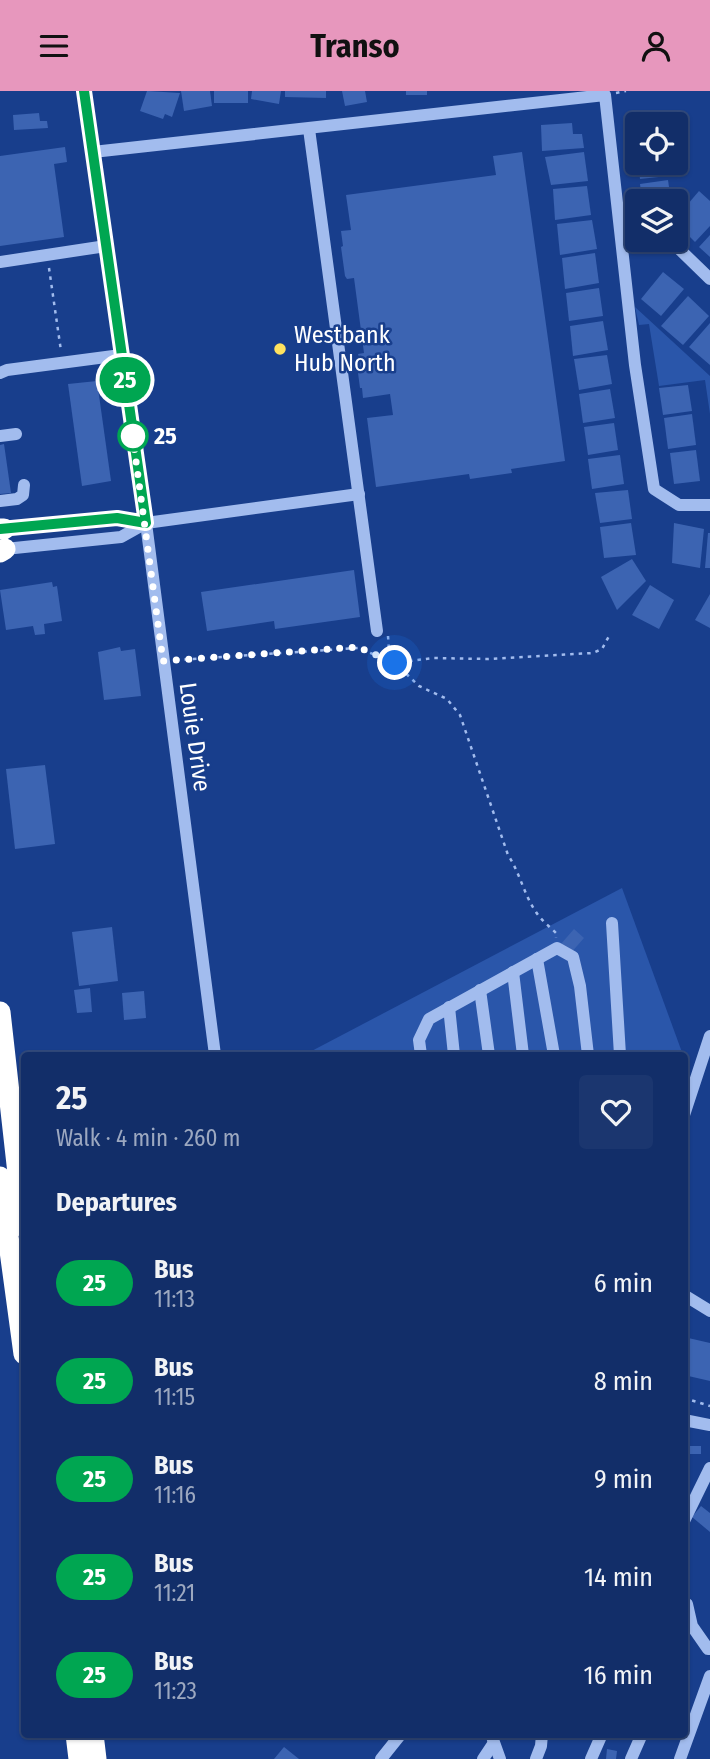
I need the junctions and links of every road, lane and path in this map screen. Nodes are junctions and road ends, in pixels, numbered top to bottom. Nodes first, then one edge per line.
1 (85, 91) edge
2 (309, 129) junction
3 (93, 152) junction
4 (621, 230) junction
5 (625, 230) edge
6 (106, 246) junction
7 (682, 252) edge
8 (48, 255) junction
9 (0, 262) edge
10 (710, 279) edge
11 (61, 351) dead end
12 (121, 355) junction
13 (3, 371) edge
14 (16, 434) dead end
15 (0, 436) edge
16 (24, 485) dead end
17 (359, 494) junction
18 (0, 501) edge
19 (710, 505) edge
20 (146, 523) junction
21 (2, 542) edge
22 (382, 630) joint
23 (608, 636) dead end
24 (163, 661) junction
25 (395, 663) junction
26 (612, 923) dead end
27 (557, 949) junction
28 (537, 959) junction
29 (513, 972) junction
30 (480, 990) junction
31 (449, 1007) junction
32 (0, 1012) edge
33 (710, 1035) edge
34 (215, 1052) edge
35 (421, 1052) edge
36 (454, 1052) edge
37 (489, 1052) edge
38 (523, 1052) edge
39 (553, 1052) edge
40 (588, 1052) edge
41 (620, 1052) edge
42 (688, 1103) edge
43 (0, 1177) edge
44 (21, 1200) edge
45 (688, 1297) edge
46 (710, 1311) edge
47 (21, 1332) edge
48 (688, 1399) edge
49 (710, 1406) edge
50 (688, 1421) edge
51 (710, 1425) edge
52 (710, 1468) edge
53 (688, 1513) edge
54 (688, 1614) edge
55 (710, 1649) edge
56 (710, 1676) edge
57 (688, 1737) edge
58 (76, 1738) edge
59 (93, 1738) edge
60 (398, 1738) edge
61 (542, 1738) edge
62 (600, 1738) edge
63 (640, 1738) edge
64 (688, 1738) edge
65 (492, 1739) edge
66 (79, 1759) edge
67 (96, 1759) edge
68 (381, 1759) edge
69 (483, 1759) edge
70 (500, 1759) edge
71 (536, 1759) edge
72 (591, 1759) edge
73 (631, 1759) edge
74 (680, 1759) edge

1 - 3 street, Louie Drive
2 - 3 street
2 - 4 street
2 - 17 street
3 - 6 street, Louie Drive
4 - 5 street
4 - 19 street
6 - 8 street
6 - 12 street, Louie Drive
7 - 10 street
8 - 9 street
8 - 11 path
12 - 13 street
12 - 20 street, Louie Drive
14 - 15 street
16 - 18 street
17 - 20 street
17 - 22 street
20 - 21 street
20 - 21 street
20 - 24 street, Louie Drive
22 - 25 path
23 - 25 path
24 - 25 path
24 - 34 street, Louie Drive
25 - 27 path
26 - 41 street
27 - 28 street
27 - 40 street
28 - 29 street
28 - 39 street
29 - 30 street
29 - 38 street
30 - 31 street
30 - 37 street
31 - 35 street
31 - 36 street
32 - 44 highway
33 - 42 street
43 - 47 highway
45 - 46 street
48 - 49 path
50 - 51 street
52 - 53 street
54 - 55 street
56 - 57 street
58 - 66 highway
59 - 67 highway
60 - 68 street
61 - 71 street
62 - 72 street
63 - 73 street
64 - 74 street
65 - 69 street
65 - 70 street

